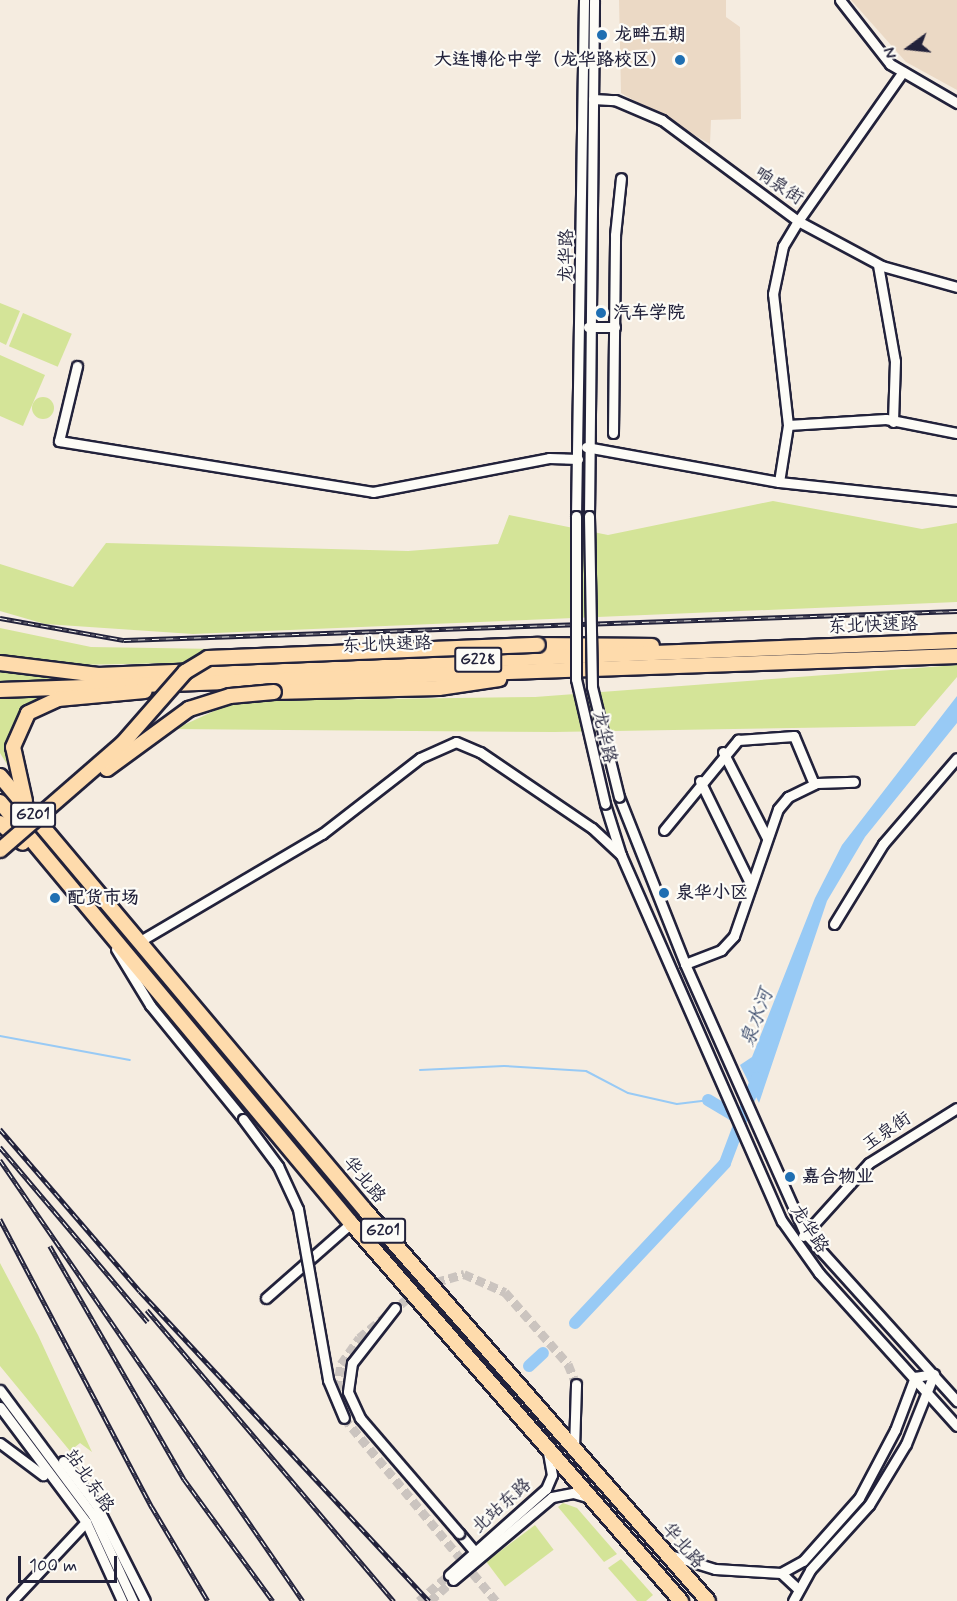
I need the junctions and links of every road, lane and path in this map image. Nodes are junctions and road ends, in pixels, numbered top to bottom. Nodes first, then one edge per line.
1 (584, 0) edge
2 (594, 0) edge
3 (840, 0) edge
4 (903, 73) junction
5 (586, 98) junction
6 (597, 99) junction
7 (957, 103) edge
8 (621, 178) dead end
9 (798, 220) junction
10 (879, 265) junction
11 (957, 287) edge
12 (583, 326) junction
13 (615, 327) junction
14 (594, 328) junction
15 (77, 366) dead end
16 (893, 422) junction
17 (788, 425) junction
18 (613, 433) dead end
19 (957, 433) edge
20 (581, 445) junction
21 (592, 448) junction
22 (578, 459) junction
23 (779, 482) junction
24 (957, 501) edge
25 (957, 641) edge
26 (705, 651) junction
27 (957, 656) edge
28 (0, 663) edge
29 (547, 670) junction
30 (173, 684) junction
31 (0, 690) edge
32 (723, 752) junction
33 (957, 758) edge
34 (0, 776) edge
35 (700, 781) junction
36 (854, 782) dead end
37 (814, 784) junction
38 (0, 802) edge
39 (34, 816) junction
40 (0, 823) edge
41 (664, 830) dead end
42 (767, 838) junction
43 (0, 850) edge
44 (621, 855) junction
45 (0, 860) edge
46 (64, 877) junction
47 (750, 883) junction
48 (834, 924) dead end
49 (106, 932) junction
50 (140, 941) junction
51 (685, 964) junction
52 (957, 1108) edge
53 (351, 1223) junction
54 (806, 1233) junction
55 (795, 1245) junction
56 (266, 1298) dead end
57 (395, 1308) dead end
58 (934, 1374) junction
59 (915, 1377) junction
60 (576, 1384) tunnel mouth
61 (0, 1390) edge
62 (927, 1390) junction
63 (956, 1398) edge
64 (0, 1407) edge
65 (344, 1418) dead end
66 (26, 1421) junction
67 (957, 1426) edge
68 (0, 1443) edge
69 (547, 1449) junction
70 (574, 1449) junction
71 (43, 1475) dead end
72 (590, 1498) junction
73 (86, 1522) junction
74 (664, 1551) junction
75 (477, 1555) junction
76 (781, 1573) junction
77 (451, 1578) tunnel mouth
78 (798, 1589) junction
79 (12, 1601) edge
80 (122, 1601) edge
81 (133, 1601) edge
82 (145, 1601) edge
83 (681, 1601) edge
84 (708, 1601) edge
85 (794, 1601) edge

1 - 5 street, 龙华路
2 - 6 street, 龙华路
3 - 4 street
4 - 7 street
4 - 9 street, 响泉街
5 - 6 street, 响泉街
5 - 12 street, 龙华路
6 - 9 street, 响泉街
6 - 14 street, 龙华路
8 - 13 street
9 - 10 street
9 - 17 street
10 - 11 street
10 - 16 street
12 - 14 street
12 - 20 street, 龙华路
13 - 14 street
13 - 18 street
14 - 21 street, 龙华路
15 - 22 street
16 - 17 street
16 - 19 street
17 - 23 street
20 - 21 street
20 - 22 street, 龙华路
21 - 23 street
21 - 51 street, 龙华路, bridge
22 - 44 street, 龙华路, bridge
23 - 24 street
25 - 26 highway, 东北快速路 / G228
26 - 28 highway, 东北快速路 / G228
26 - 43 highway, bridge
27 - 29 highway, 东北快速路 / G228
29 - 30 highway, 东北快速路 / G228
29 - 45 highway, bridge
30 - 31 highway, 东北快速路 / G228
30 - 39 highway
32 - 35 street
32 - 37 street
32 - 42 street
33 - 48 street
34 - 39 highway, 华北路 / G201
35 - 41 street
35 - 47 street
36 - 37 street
37 - 42 street
38 - 46 highway, 华北路 / G201
39 - 50 highway, 华北路 / G201
40 - 46 highway
42 - 47 street
44 - 50 street
44 - 55 street, 龙华路
46 - 49 highway, 华北路 / G201
47 - 51 street
49 - 53 highway, 华北路 / G201
49 - 65 street, bridge
50 - 70 highway, 华北路 / G201
51 - 54 street, 龙华路
52 - 54 street, 玉泉街
53 - 56 street
53 - 69 highway, 华北路 / G201
54 - 55 street, 玉泉街
54 - 58 street, 龙华路
55 - 59 street, 龙华路
57 - 75 street, bridge
58 - 59 street
58 - 62 street
58 - 63 street, 龙华路
59 - 62 street, 龙华路
59 - 76 street
60 - 70 street
61 - 66 street, 站北东路
62 - 67 street, 龙华路
62 - 78 street
64 - 73 street, 站北东路
66 - 81 street, 站北东路
66 - 82 street
68 - 71 street
69 - 72 highway, 华北路 / G201
69 - 75 street, 北站东路
70 - 74 highway, 华北路 / G201
72 - 75 street, 北站东路
72 - 83 highway, 华北路 / G201
73 - 79 street
73 - 80 street, 站北东路
74 - 76 street
74 - 84 highway, 华北路 / G201
75 - 77 street, 北站东路
76 - 78 street
78 - 85 street

